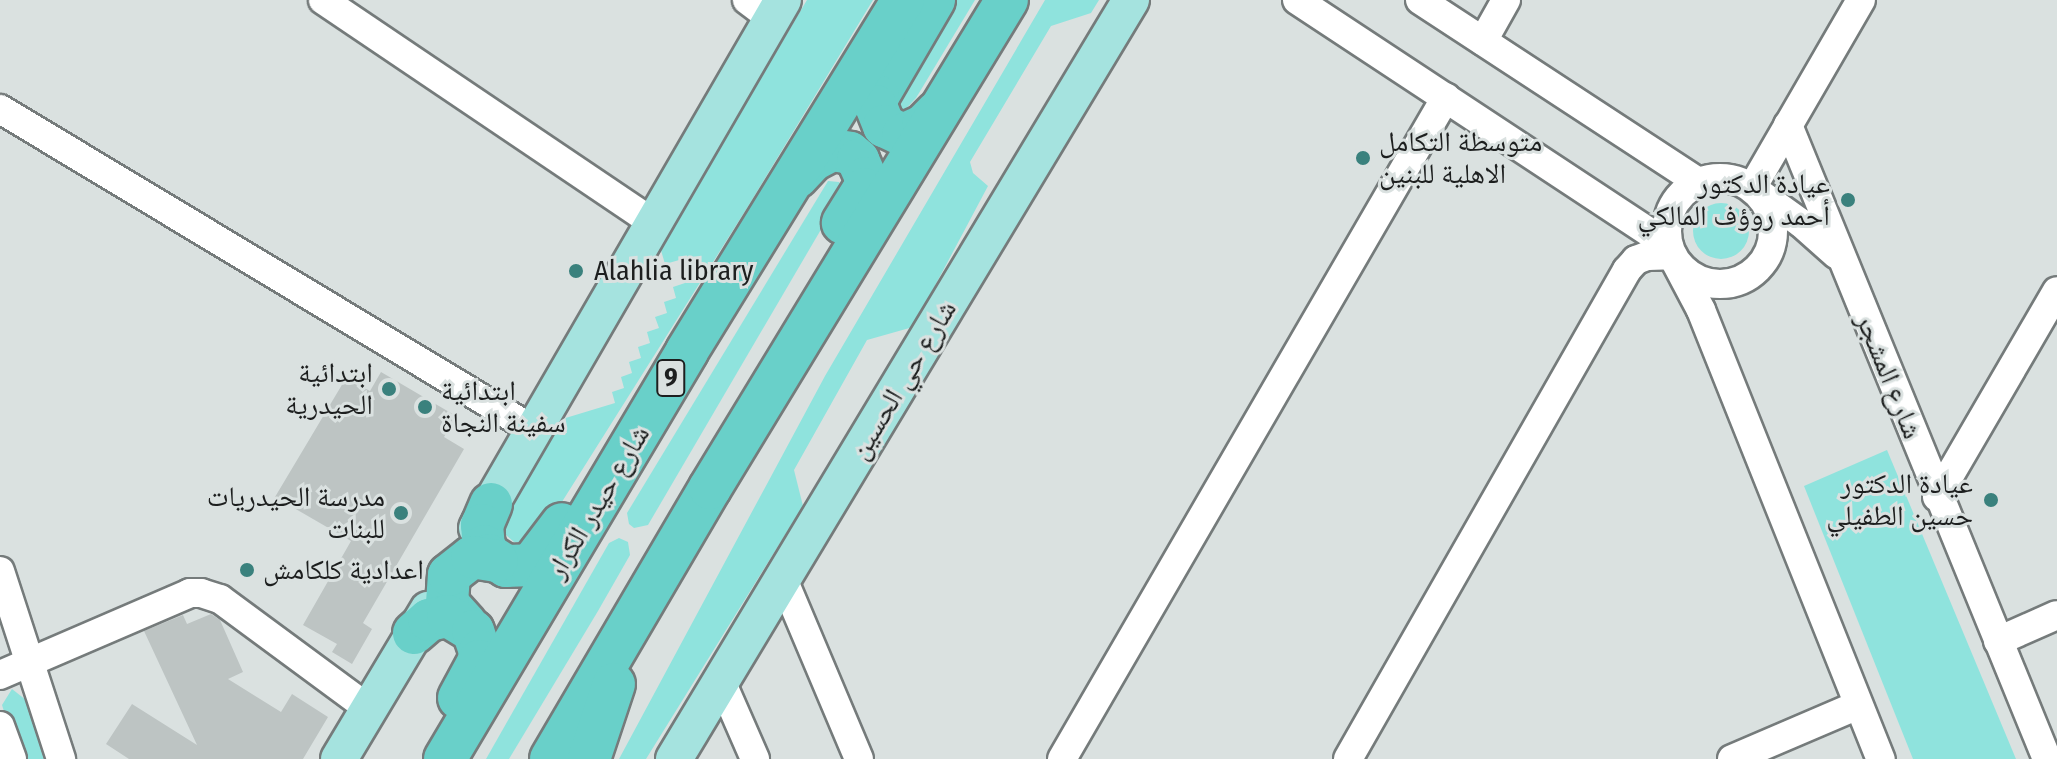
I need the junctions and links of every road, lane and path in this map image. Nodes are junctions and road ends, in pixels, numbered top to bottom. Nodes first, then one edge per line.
1 (323, 0) edge
2 (903, 0) edge
3 (934, 0) edge
4 (1007, 0) edge
5 (1131, 0) edge
6 (1297, 0) edge
7 (1420, 0) edge
8 (1506, 0) edge
9 (1861, 0) edge
10 (767, 6) edge
11 (1483, 41) junction
12 (1446, 97) junction
13 (0, 109) edge
14 (937, 112) junction
15 (1788, 125) junction
16 (1698, 182) junction
17 (788, 188) junction
18 (1754, 190) junction
19 (656, 225) junction
20 (1672, 253) junction
21 (1842, 260) junction
22 (2057, 291) edge
23 (687, 351) junction
24 (532, 429) junction
25 (710, 488) junction
26 (1937, 497) junction
27 (491, 504) junction
28 (497, 561) junction
29 (0, 571) edge
30 (449, 575) junction
31 (783, 579) junction
32 (2057, 615) edge
33 (466, 624) junction
34 (624, 632) junction
35 (414, 633) junction
36 (1998, 641) junction
37 (28, 665) junction
38 (0, 675) edge
39 (721, 681) junction
40 (1858, 705) junction
41 (368, 708) junction
42 (0, 726) edge
43 (12, 759) edge
44 (61, 759) edge
45 (339, 759) edge
46 (433, 759) edge
47 (445, 759) edge
48 (551, 759) edge
49 (589, 759) edge
50 (674, 759) edge
51 (755, 759) edge
52 (859, 759) edge
53 (1062, 759) edge
54 (1348, 759) edge
55 (1732, 759) edge
56 (1881, 759) edge
57 (2047, 759) edge

1 - 19 street
2 - 17 highway, شارع حيدر الكرار / 9
3 - 14 highway
4 - 14 highway
5 - 31 main road, شارع حي الحسين
6 - 12 street
7 - 11 street
8 - 11 street
9 - 15 street
10 - 19 main road
11 - 16 street
12 - 20 street
12 - 53 street
13 - 24 street
14 - 25 highway
15 - 18 street
15 - 21 street, شارع المشجر
16 - 18 street
16 - 20 street
17 - 23 highway, شارع حيدر الكرار / 9
17 - 25 highway
18 - 20 street
18 - 21 street
19 - 24 main road
20 - 40 street
20 - 54 street
21 - 26 street, شارع المشجر
22 - 26 street
23 - 28 highway
23 - 47 highway, شارع حيدر الكرار / 9
24 - 27 main road
25 - 34 highway
26 - 36 street, شارع المشجر
27 - 28 highway
27 - 30 main road
28 - 30 highway
29 - 37 street
30 - 33 highway
30 - 35 main road
31 - 39 main road, شارع حي الحسين
31 - 52 street
32 - 36 street
33 - 35 highway
33 - 46 highway
34 - 48 highway
34 - 49 highway
35 - 41 main road
36 - 57 street, شارع المشجر
37 - 38 street
37 - 41 street
37 - 44 street
39 - 50 main road, شارع حي الحسين
39 - 51 street
40 - 55 street
40 - 56 street
41 - 45 main road
42 - 43 street

